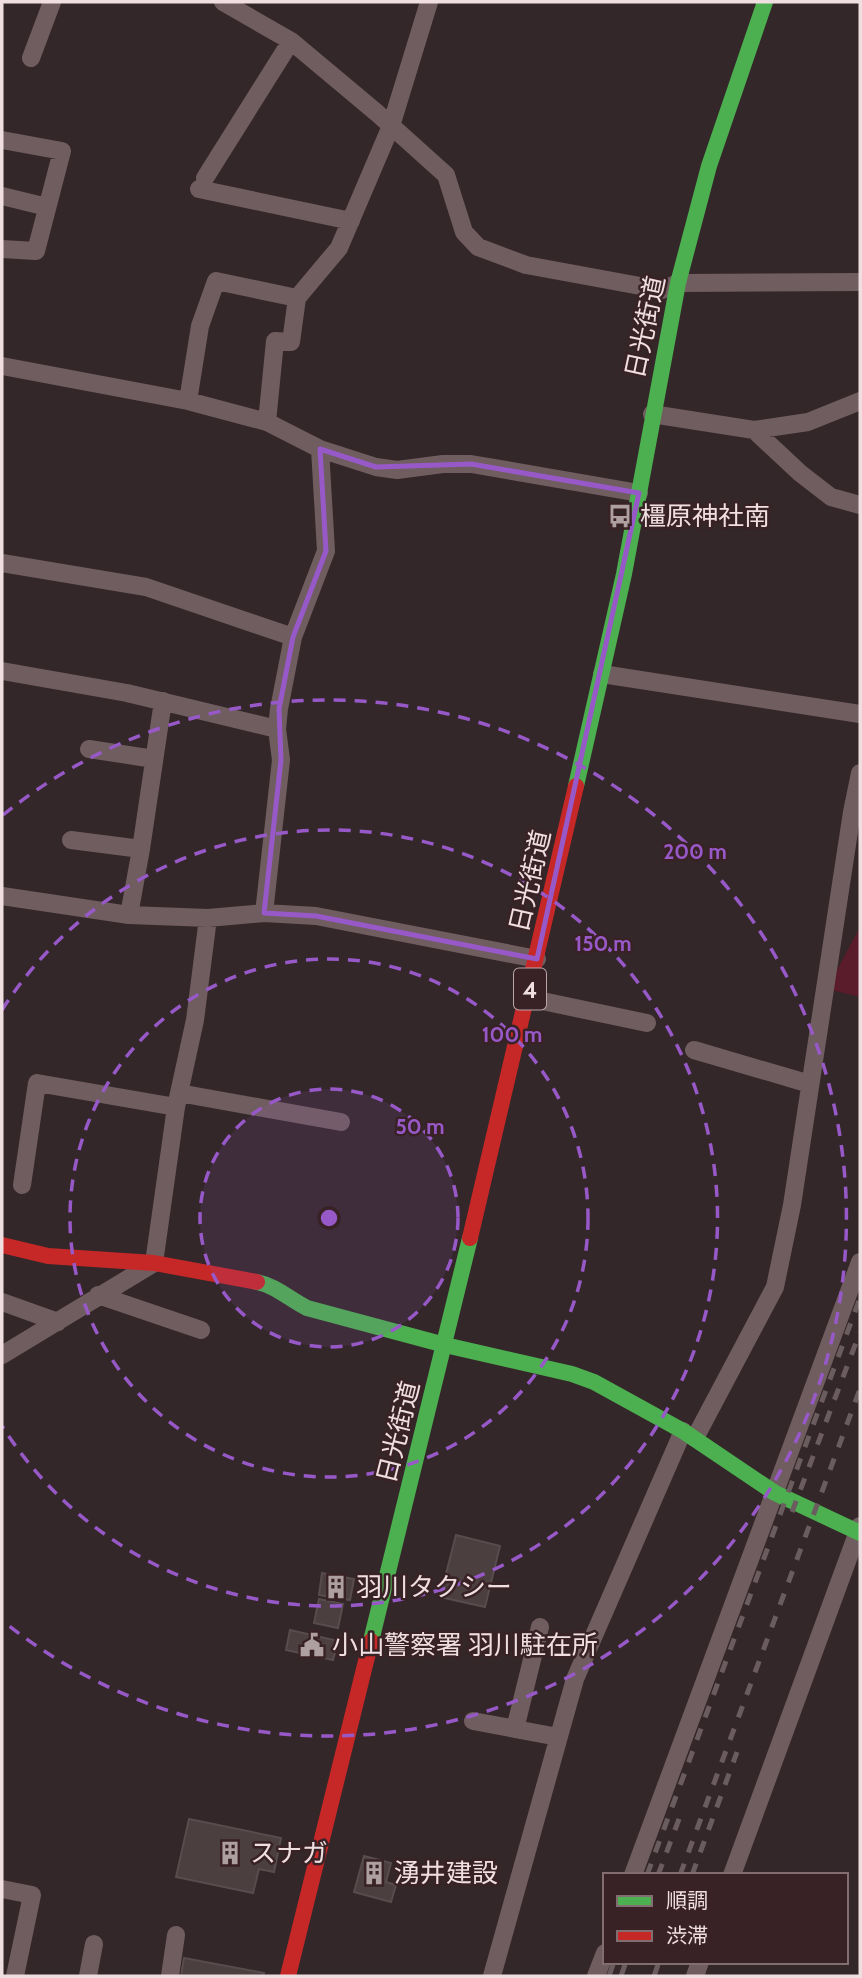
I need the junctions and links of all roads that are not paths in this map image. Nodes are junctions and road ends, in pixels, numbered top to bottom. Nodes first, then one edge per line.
1 (52, 2) edge
2 (223, 2) edge
3 (429, 2) edge
4 (765, 2) edge
5 (291, 41) junction
6 (31, 58) dead end
7 (391, 126) junction
8 (2, 140) edge
9 (2, 196) edge
10 (47, 207) junction
11 (351, 221) junction
12 (2, 249) edge
13 (860, 282) edge
14 (678, 283) junction
15 (297, 298) junction
16 (2, 366) edge
17 (188, 401) junction
18 (860, 401) edge
19 (652, 414) junction
20 (267, 422) junction
21 (754, 430) junction
22 (320, 449) junction
23 (639, 493) junction
24 (860, 505) edge
25 (2, 563) edge
26 (293, 637) junction
27 (2, 671) edge
28 (602, 674) junction
29 (163, 701) junction
30 (860, 714) edge
31 (277, 729) junction
32 (89, 749) dead end
33 (154, 759) junction
34 (860, 773) edge
35 (856, 813) edge
36 (71, 840) dead end
37 (141, 849) junction
38 (2, 896) edge
39 (264, 913) junction
40 (129, 915) junction
41 (208, 918) junction
42 (537, 959) junction
43 (528, 998) junction
44 (647, 1023) dead end
45 (694, 1050) dead end
46 (810, 1084) junction
47 (177, 1100) junction
48 (341, 1122) dead end
49 (22, 1185) dead end
50 (2, 1245) edge
51 (860, 1262) edge
52 (154, 1263) junction
53 (98, 1295) junction
54 (2, 1302) edge
55 (58, 1322) junction
56 (201, 1331) dead end
57 (445, 1345) junction
58 (2, 1355) edge
59 (689, 1435) junction
60 (775, 1493) junction
61 (860, 1530) edge
62 (540, 1628) dead end
63 (474, 1721) dead end
64 (515, 1729) junction
65 (558, 1737) junction
66 (635, 1873) edge
67 (733, 1873) edge
68 (2, 1889) edge
69 (176, 1935) dead end
70 (94, 1944) dead end
71 (603, 1958) edge
72 (15, 1976) edge
73 (88, 1976) edge
74 (170, 1976) edge
75 (288, 1976) edge
76 (492, 1976) edge
77 (596, 1976) edge

1 - 6 street
2 - 5 street
3 - 7 street
4 - 14 main road, 日光街道 / 4
5 - 7 street
5 - 11 street
7 - 11 street
7 - 14 street
8 - 10 street
9 - 10 street
10 - 12 street
11 - 15 street
13 - 14 street
14 - 19 main road, 日光街道 / 4
15 - 17 street
15 - 20 street
16 - 17 street
17 - 20 street
18 - 21 street
19 - 21 street
19 - 23 main road, 日光街道 / 4
20 - 22 street
21 - 24 street
22 - 23 street
22 - 26 street
23 - 28 main road, 日光街道 / 4
25 - 26 street
26 - 31 street
27 - 29 street
28 - 30 street
28 - 42 main road, 日光街道 / 4
29 - 31 street
29 - 33 street
31 - 39 street
32 - 33 street
33 - 37 street
34 - 35 street
35 - 46 street
36 - 37 street
37 - 40 street
38 - 40 street
39 - 41 street
39 - 42 street
40 - 41 street
41 - 47 street
42 - 43 main road, 日光街道 / 4
43 - 44 street
43 - 57 main road, 日光街道 / 4
45 - 46 street
46 - 59 street
47 - 48 street
47 - 49 street
47 - 52 street
50 - 52 main road
51 - 60 street
52 - 53 street
52 - 57 main road
53 - 55 street
53 - 56 street
54 - 55 street
55 - 58 street
57 - 59 main road
57 - 75 main road, 日光街道 / 4
59 - 60 main road
59 - 65 street
60 - 61 main road
60 - 66 street
61 - 67 street
62 - 64 street
63 - 64 street
64 - 65 street
65 - 76 street
68 - 72 street
69 - 74 street
70 - 73 street
71 - 77 street

